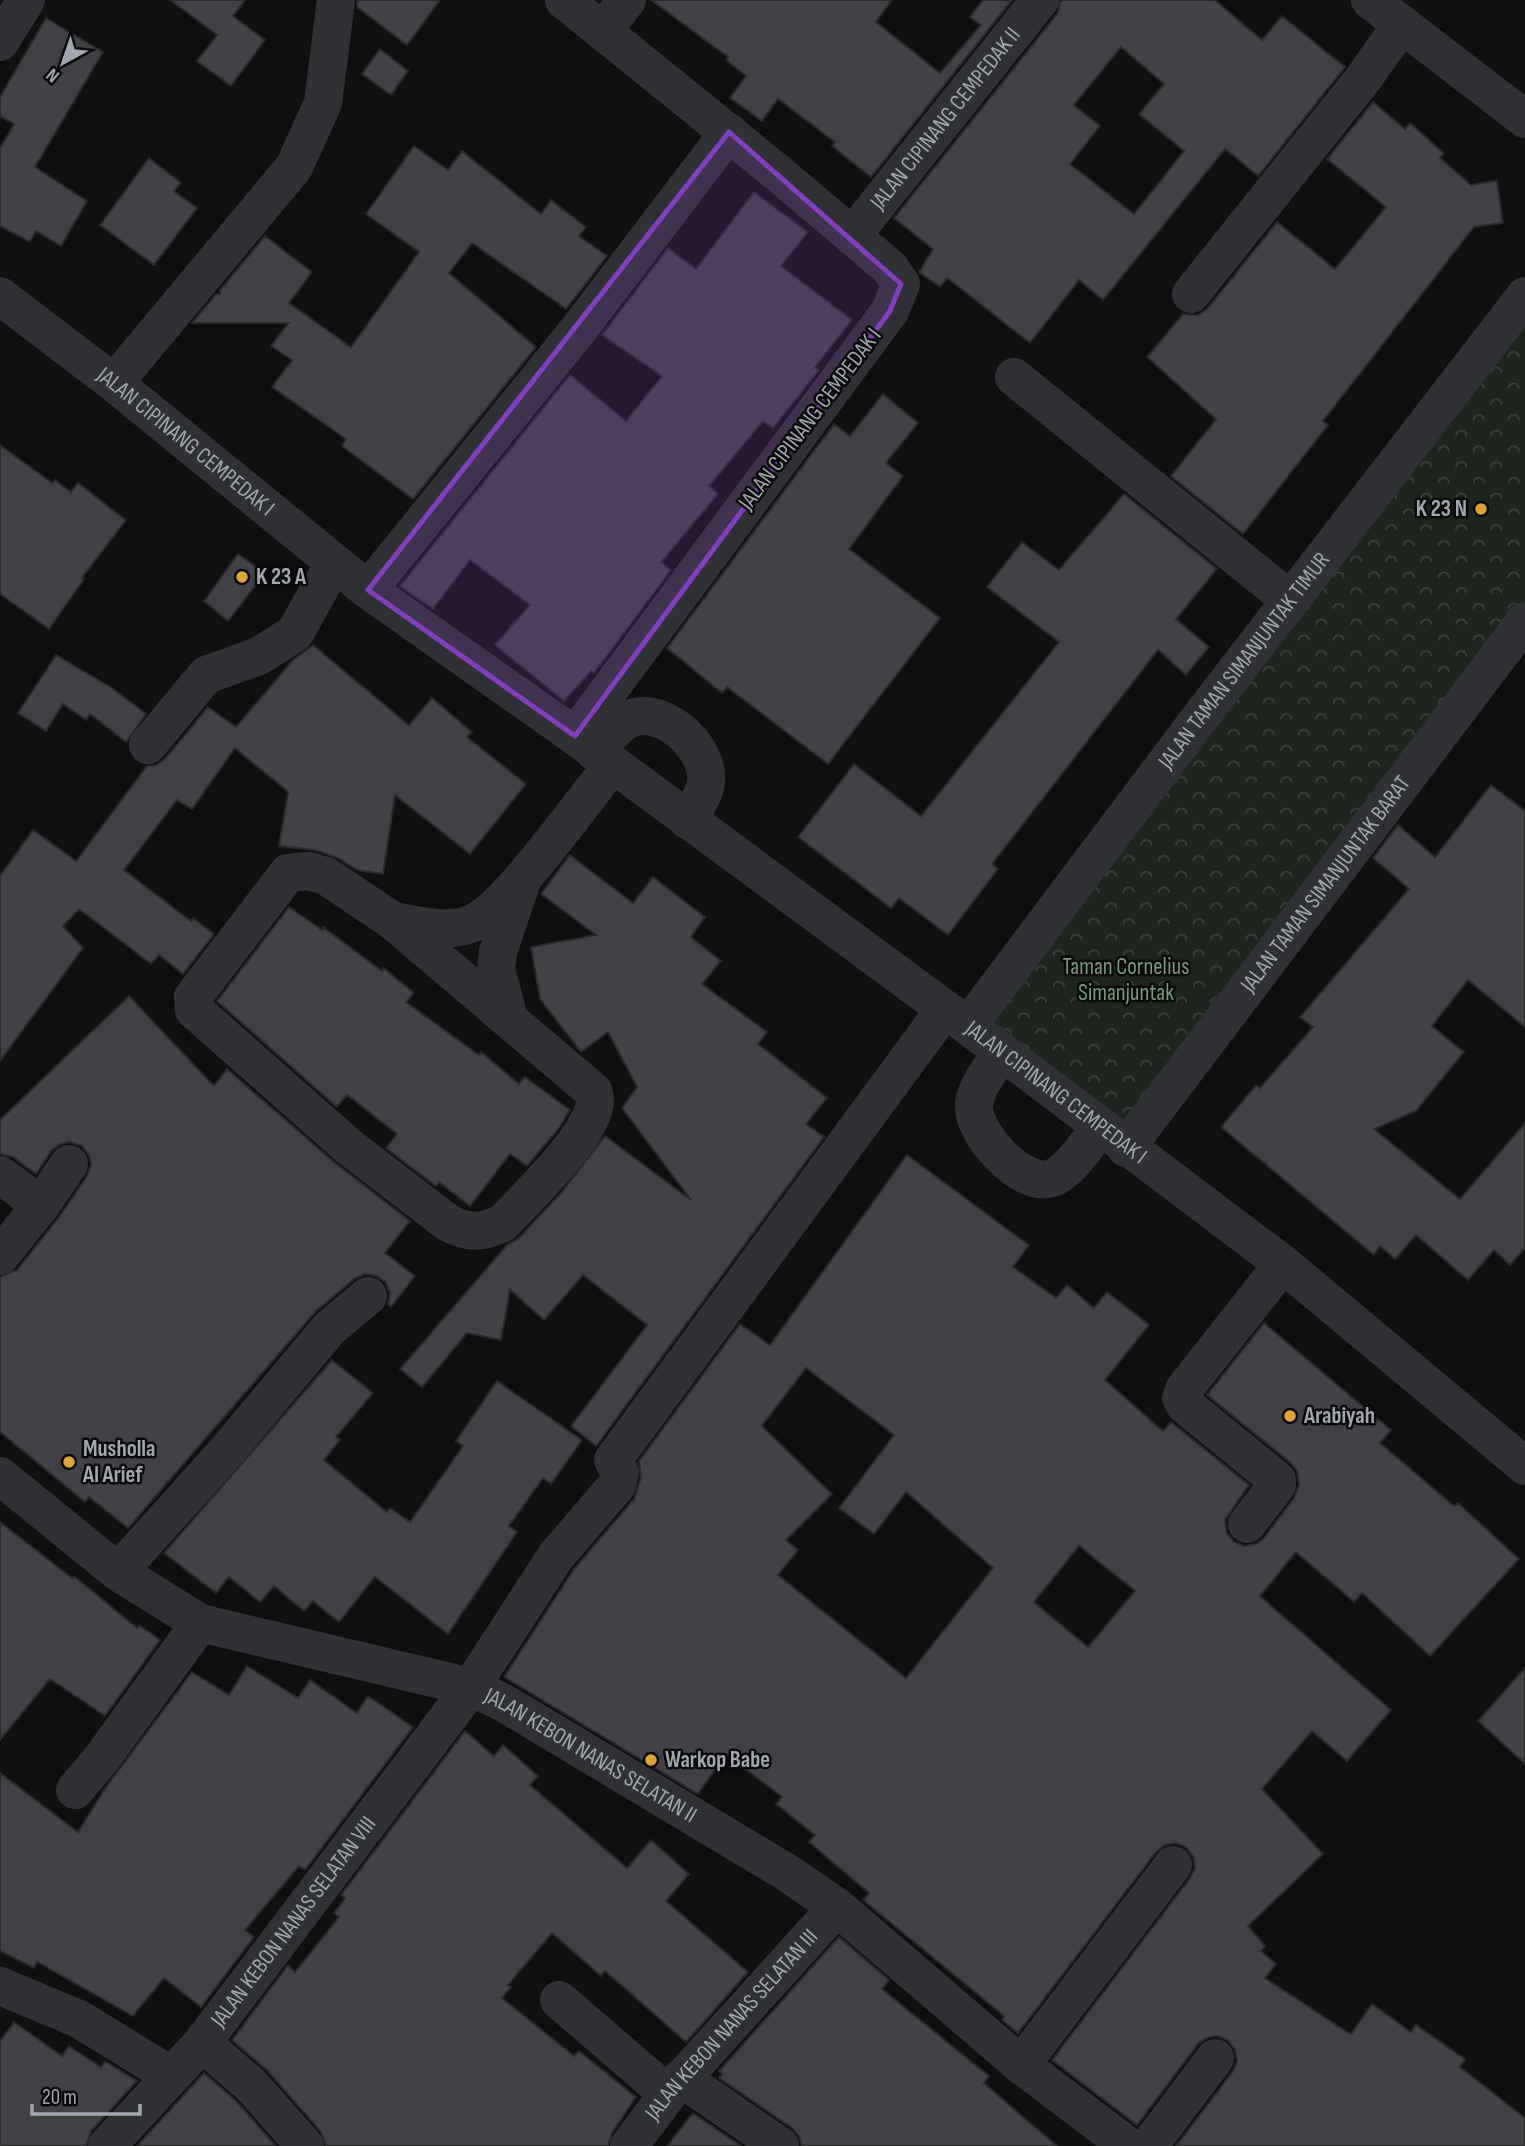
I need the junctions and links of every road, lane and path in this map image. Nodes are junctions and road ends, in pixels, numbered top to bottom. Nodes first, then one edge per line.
1 (26, 0) edge
2 (336, 0) edge
3 (564, 0) edge
4 (627, 0) edge
5 (1041, 0) edge
6 (1370, 0) edge
7 (1402, 24) junction
8 (602, 31) junction
9 (0, 43) edge
10 (1525, 120) edge
11 (729, 132) junction
12 (852, 236) junction
13 (1191, 293) dead end
14 (0, 296) edge
15 (1525, 296) edge
16 (1014, 377) dead end
17 (114, 383) junction
18 (334, 563) junction
19 (368, 590) junction
20 (1290, 600) junction
21 (1525, 621) edge
22 (148, 745) dead end
23 (594, 751) junction
24 (687, 820) junction
25 (525, 872) junction
26 (393, 921) junction
27 (956, 1017) junction
28 (509, 1019) junction
29 (1003, 1053) junction
30 (1113, 1138) junction
31 (69, 1164) dead end
32 (0, 1175) edge
33 (41, 1205) junction
34 (0, 1256) edge
35 (1283, 1264) junction
36 (368, 1296) dead end
37 (612, 1460) joint
38 (1525, 1466) edge
39 (0, 1476) edge
40 (1247, 1524) dead end
41 (118, 1572) junction
42 (200, 1623) junction
43 (471, 1686) junction
44 (75, 1790) dead end
45 (1173, 1865) dead end
46 (838, 1907) junction
47 (0, 1986) edge
48 (559, 2000) dead end
49 (202, 2043) junction
50 (1215, 2058) dead end
51 (1021, 2065) junction
52 (170, 2075) junction
53 (675, 2086) junction
54 (116, 2143) edge
55 (305, 2146) edge
56 (629, 2146) edge
57 (780, 2146) edge
58 (1128, 2146) edge
59 (1149, 2146) edge

1 - 9 street
2 - 17 street
3 - 8 street, JALAN CIPINANG CEMPEDAK I
4 - 8 street
5 - 12 street, JALAN CIPINANG CEMPEDAK II
6 - 7 street
7 - 10 street
7 - 13 street
8 - 11 street, JALAN CIPINANG CEMPEDAK I
11 - 12 street, JALAN CIPINANG CEMPEDAK I
11 - 19 street
12 - 23 street, JALAN CIPINANG CEMPEDAK I
14 - 17 street, JALAN CIPINANG CEMPEDAK I
15 - 20 street, JALAN TAMAN SIMANJUNTAK TIMUR
16 - 20 street
17 - 18 street, JALAN CIPINANG CEMPEDAK I
18 - 19 street, JALAN CIPINANG CEMPEDAK I
18 - 22 street
19 - 23 street, JALAN CIPINANG CEMPEDAK I
20 - 27 street, JALAN TAMAN SIMANJUNTAK TIMUR
21 - 30 street, JALAN TAMAN SIMANJUNTAK BARAT
23 - 24 street, JALAN CIPINANG CEMPEDAK I
23 - 24 street
23 - 25 street
24 - 27 street, JALAN CIPINANG CEMPEDAK I
25 - 26 street
25 - 28 street
26 - 28 street
26 - 28 street
27 - 29 street, JALAN CIPINANG CEMPEDAK I
27 - 37 street, JALAN TAMAN SIMANJUNTAK TIMUR
29 - 30 street, JALAN CIPINANG CEMPEDAK I
29 - 30 street, JALAN TAMAN SIMANJUNTAK BARAT
30 - 35 street, JALAN CIPINANG CEMPEDAK I
31 - 33 street
32 - 33 street
33 - 34 street
35 - 38 street, JALAN CIPINANG CEMPEDAK I
35 - 40 street
36 - 41 street
37 - 43 street, JALAN KEBON NANAS SELATAN VIII
39 - 41 street, JALAN KEBON NANAS SELATAN II
41 - 42 street, JALAN KEBON NANAS SELATAN II
42 - 43 street, JALAN KEBON NANAS SELATAN II
42 - 44 street
43 - 46 street, JALAN KEBON NANAS SELATAN II
43 - 49 street, JALAN KEBON NANAS SELATAN VIII
45 - 51 street
46 - 51 street, JALAN KEBON NANAS SELATAN II
46 - 53 street, JALAN KEBON NANAS SELATAN III
47 - 52 street
48 - 53 street
49 - 52 street, JALAN KEBON NANAS SELATAN VIII
49 - 55 street
50 - 59 street
51 - 58 street, JALAN KEBON NANAS SELATAN II
52 - 54 street, JALAN KEBON NANAS SELATAN VIII
53 - 56 street, JALAN KEBON NANAS SELATAN III
53 - 57 street

